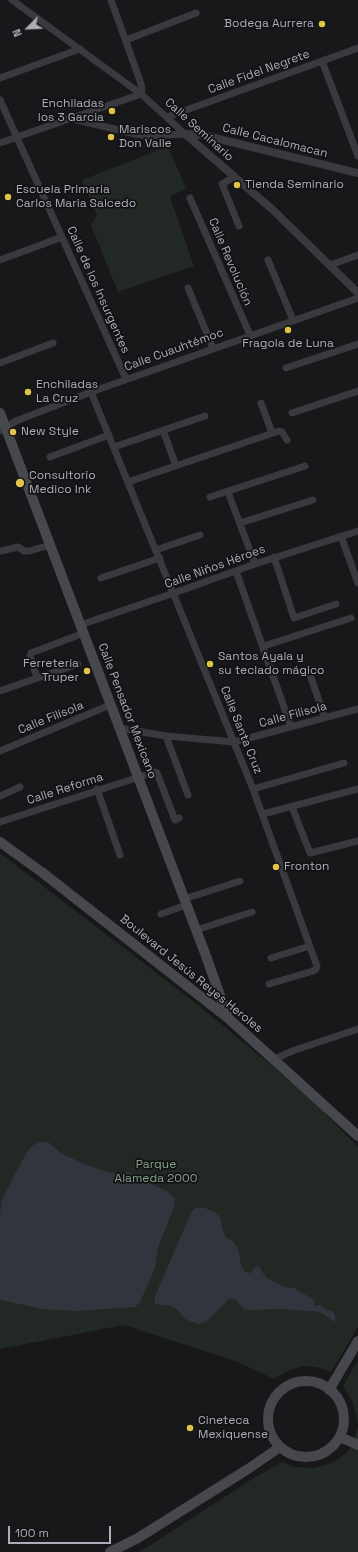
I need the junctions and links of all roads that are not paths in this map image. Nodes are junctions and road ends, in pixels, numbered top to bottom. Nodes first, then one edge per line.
1 (12, 0) edge
2 (111, 0) edge
3 (196, 13) dead end
4 (126, 40) junction
5 (358, 48) edge
6 (80, 49) junction
7 (322, 61) junction
8 (0, 78) edge
9 (141, 94) junction
10 (0, 100) edge
11 (167, 117) junction
12 (69, 118) junction
13 (185, 134) junction
14 (18, 137) junction
15 (0, 144) edge
16 (358, 156) edge
17 (358, 173) edge
18 (234, 178) junction
19 (190, 198) dead end
20 (239, 226) dead end
21 (62, 237) junction
22 (358, 255) edge
23 (0, 260) edge
24 (268, 260) dead end
25 (330, 264) junction
26 (188, 288) dead end
27 (358, 293) edge
28 (358, 298) edge
29 (294, 320) junction
30 (250, 335) junction
31 (53, 343) dead end
32 (358, 344) edge
33 (213, 348) junction
34 (0, 363) edge
35 (286, 368) dead end
36 (126, 379) junction
37 (91, 392) junction
38 (358, 392) edge
39 (261, 403) dead end
40 (0, 413) edge
41 (292, 413) dead end
42 (205, 416) dead end
43 (3, 429) edge
44 (163, 430) junction
45 (272, 433) junction
46 (109, 435) junction
47 (287, 440) dead end
48 (114, 447) junction
49 (50, 456) dead end
50 (176, 466) junction
51 (305, 466) dead end
52 (128, 482) junction
53 (228, 492) junction
54 (210, 497) dead end
55 (313, 500) dead end
56 (240, 523) junction
57 (358, 531) edge
58 (200, 535) dead end
59 (341, 536) junction
60 (50, 545) junction
61 (156, 550) junction
62 (0, 551) edge
63 (160, 558) junction
64 (274, 558) junction
65 (255, 564) junction
66 (236, 570) junction
67 (101, 578) dead end
68 (358, 584) edge
69 (174, 594) junction
70 (336, 604) dead end
71 (351, 618) dead end
72 (82, 629) junction
73 (264, 646) junction
74 (78, 664) dead end
75 (309, 672) dead end
76 (38, 678) junction
77 (0, 691) edge
78 (110, 705) junction
79 (358, 709) edge
80 (325, 718) junction
81 (291, 727) junction
82 (119, 728) junction
83 (166, 736) junction
84 (234, 742) junction
85 (0, 751) edge
86 (344, 763) dead end
87 (138, 778) junction
88 (20, 787) dead end
89 (253, 789) junction
90 (358, 789) edge
91 (97, 790) junction
92 (188, 794) dead end
93 (0, 796) edge
94 (292, 807) junction
95 (263, 814) junction
96 (177, 819) dead end
97 (0, 822) edge
98 (358, 841) edge
99 (0, 842) edge
100 (120, 855) dead end
101 (240, 881) dead end
102 (185, 902) junction
103 (252, 912) dead end
104 (161, 914) dead end
105 (196, 930) junction
106 (310, 946) junction
107 (271, 958) dead end
108 (269, 984) dead end
109 (228, 1018) junction
110 (358, 1029) edge
111 (274, 1059) junction
112 (358, 1136) edge
113 (358, 1341) edge
114 (330, 1390) junction
115 (340, 1437) junction
116 (358, 1445) edge
117 (280, 1447) junction
118 (110, 1552) edge

1 - 6 street, Calle Seminario
2 - 4 street
3 - 4 street
4 - 9 street
5 - 7 street, Calle Fidel Negrete
6 - 8 street
6 - 9 street, Calle Seminario
7 - 11 street, Calle Fidel Negrete
7 - 16 street
9 - 11 street, Calle Seminario
9 - 12 street
10 - 14 street, Calle de los Insurgentes
11 - 13 street, Calle Seminario
12 - 13 street
12 - 14 street
13 - 17 street, Calle Cacalomacan
13 - 18 street, Calle Seminario
14 - 15 street
14 - 21 street, Calle de los Insurgentes
18 - 20 street
18 - 25 street, Calle Seminario
19 - 30 street, Calle Revolución
21 - 23 street
21 - 36 street, Calle de los Insurgentes
22 - 25 street
24 - 29 street
25 - 27 street, Calle Seminario
26 - 33 street
28 - 29 street, Calle Cuauhtémoc
29 - 30 street, Calle Cuauhtémoc
30 - 33 street, Calle Cuauhtémoc
31 - 34 street
32 - 35 street
33 - 36 street, Calle Cuauhtémoc
36 - 37 street, Calle Cuauhtémoc
37 - 43 street, Calle Cuauhtémoc
37 - 46 street, Calle Santa Cruz
38 - 41 street
39 - 45 street
40 - 43 main road, Calle Pensador Mexicano
42 - 44 street
43 - 60 main road, Calle Pensador Mexicano
44 - 48 street
44 - 50 street
45 - 47 street
45 - 50 street
46 - 48 street, Calle Santa Cruz
46 - 49 street
48 - 52 street, Calle Santa Cruz
50 - 52 street
51 - 53 street
52 - 61 street, Calle Santa Cruz
53 - 54 street
53 - 56 street
55 - 56 street
56 - 65 street
57 - 59 street, Calle Niños Héroes
58 - 61 street
59 - 64 street, Calle Niños Héroes
59 - 68 street
60 - 62 street
60 - 72 main road, Calle Pensador Mexicano
61 - 63 street, Calle Santa Cruz
63 - 67 street
63 - 69 street, Calle Santa Cruz
64 - 65 street, Calle Niños Héroes
64 - 70 street
65 - 66 street, Calle Niños Héroes
66 - 69 street, Calle Niños Héroes
66 - 73 street
69 - 72 street, Calle Niños Héroes
69 - 84 street, Calle Santa Cruz
71 - 73 street
72 - 76 street, Calle Niños Héroes
72 - 78 main road, Calle Pensador Mexicano
73 - 81 street
74 - 76 street
75 - 80 street
76 - 77 street
78 - 82 main road, Calle Pensador Mexicano
78 - 85 street, Calle Filísola
79 - 80 street, Calle Filisola
80 - 81 street, Calle Filisola
81 - 84 street, Calle Filisola
82 - 83 street, Calle Filisola
82 - 87 main road, Calle Pensador Mexicano
83 - 84 street, Calle Filisola
83 - 92 street
84 - 89 street, Calle Santa Cruz
86 - 89 street
87 - 91 street, Calle Reforma
87 - 96 street, Calle Reforma
87 - 102 main road, Calle Pensador Mexicano
88 - 93 street
89 - 95 street, Calle Santa Cruz
90 - 94 street
91 - 97 street, Calle Reforma
91 - 100 street
94 - 95 street
94 - 98 street
95 - 106 street, Calle Santa Cruz
99 - 109 main road, Boulevard Jesús Reyes Heroles
101 - 102 street
102 - 104 street
102 - 105 main road, Calle Pensador Mexicano
103 - 105 street
105 - 109 main road, Calle Pensador Mexicano
106 - 107 street
106 - 108 street, Calle Santa Cruz
109 - 111 main road, Boulevard Jesús Reyes Heroles
110 - 111 street
111 - 112 main road, Boulevard Jesús Reyes Heroles
113 - 114 main road
114 - 115 main road
114 - 117 main road
115 - 116 main road
115 - 117 main road
117 - 118 main road

